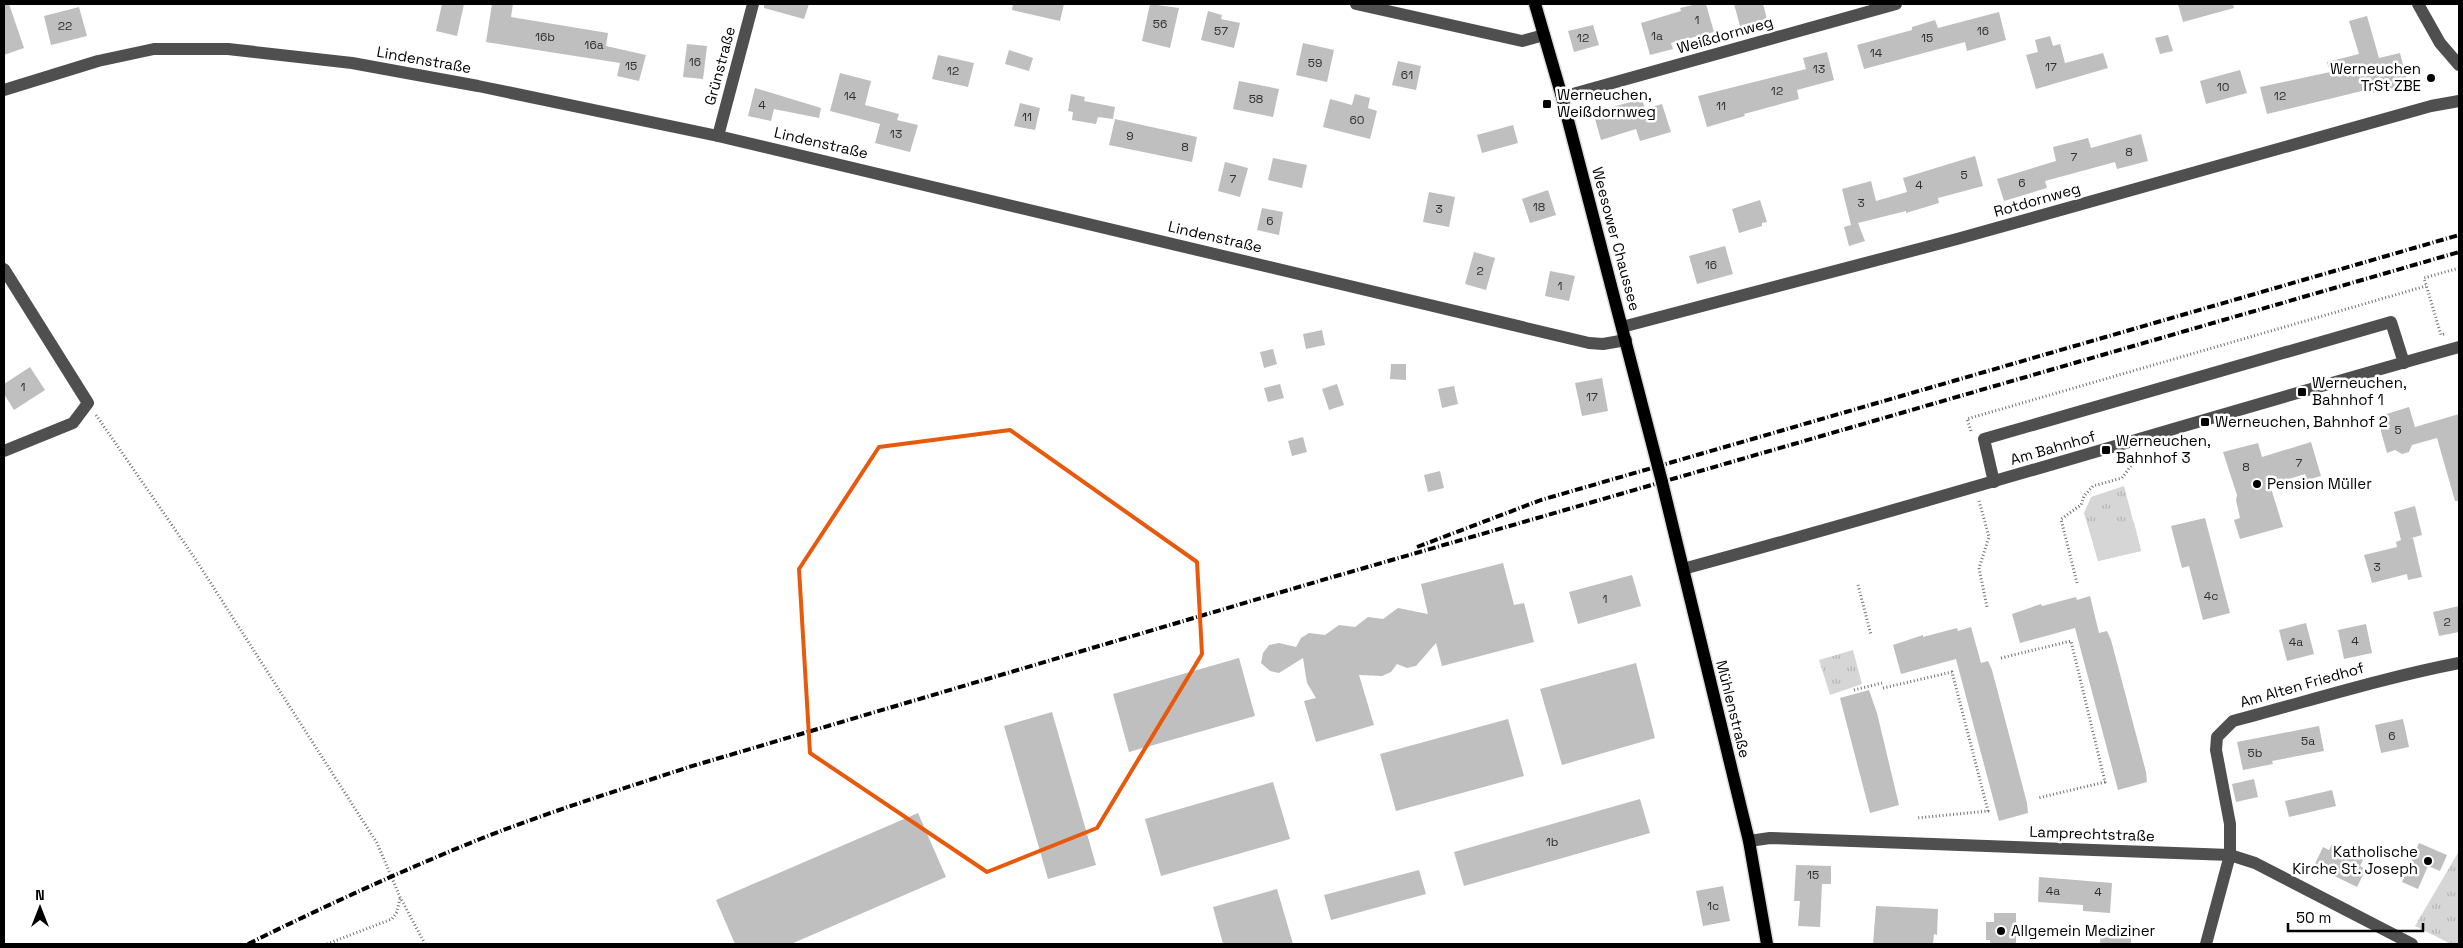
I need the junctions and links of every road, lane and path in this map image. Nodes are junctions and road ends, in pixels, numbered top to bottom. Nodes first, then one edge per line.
1 (753, 4) edge
2 (1356, 4) edge
3 (1535, 4) edge
4 (1896, 4) edge
5 (2418, 4) edge
6 (1544, 35) junction
7 (2459, 65) edge
8 (4, 90) edge
9 (1562, 97) junction
10 (2459, 101) edge
11 (718, 136) junction
12 (2459, 268) edge
13 (4, 269) edge
14 (2426, 286) junction
15 (1624, 333) junction
16 (2450, 333) dead end
17 (2459, 347) edge
18 (2404, 363) junction
19 (88, 403) junction
20 (1972, 437) dead end
21 (2143, 450) dead end
22 (4, 451) edge
23 (1662, 482) joint
24 (1994, 482) junction
25 (1980, 505) dead end
26 (1683, 569) junction
27 (2077, 583) dead end
28 (1858, 585) dead end
29 (1987, 606) dead end
30 (1871, 635) dead end
31 (2001, 658) dead end
32 (2459, 663) edge
33 (1882, 683) dead end
34 (1883, 688) dead end
35 (1854, 690) dead end
36 (2038, 798) dead end
37 (1917, 818) dead end
38 (1749, 841) junction
39 (2230, 855) junction
40 (400, 897) junction
41 (328, 944) edge
42 (425, 944) edge
43 (1766, 944) edge
44 (2206, 944) edge
45 (2412, 944) edge

1 - 11 street, Grünstraße
2 - 6 street
3 - 6 main road, Weesower Chaussee
4 - 9 street, Weißdornweg
5 - 7 street
6 - 9 main road, Weesower Chaussee
8 - 11 street, Lindenstraße
9 - 15 main road, Weesower Chaussee
10 - 15 street, Rotdornweg
11 - 15 street, Lindenstraße
12 - 14 path
13 - 19 street
14 - 16 path
14 - 20 path
15 - 23 main road, Weesower Chaussee
17 - 18 street, Am Bahnhof
18 - 24 street, Am Bahnhof
18 - 24 street
19 - 22 street
19 - 40 path
21 - 27 path
23 - 26 main road, Mühlenstraße
24 - 26 street, Am Bahnhof
25 - 29 path
26 - 38 main road, Mühlenstraße
28 - 30 path
31 - 36 path
32 - 39 street, Am Alten Friedhof
33 - 35 path
34 - 37 path
38 - 39 street, Lamprechtstraße
38 - 43 main road, Mühlenstraße
39 - 44 street, Am Alten Friedhof
39 - 45 street, Lamprechtstraße
40 - 41 path
40 - 42 path

